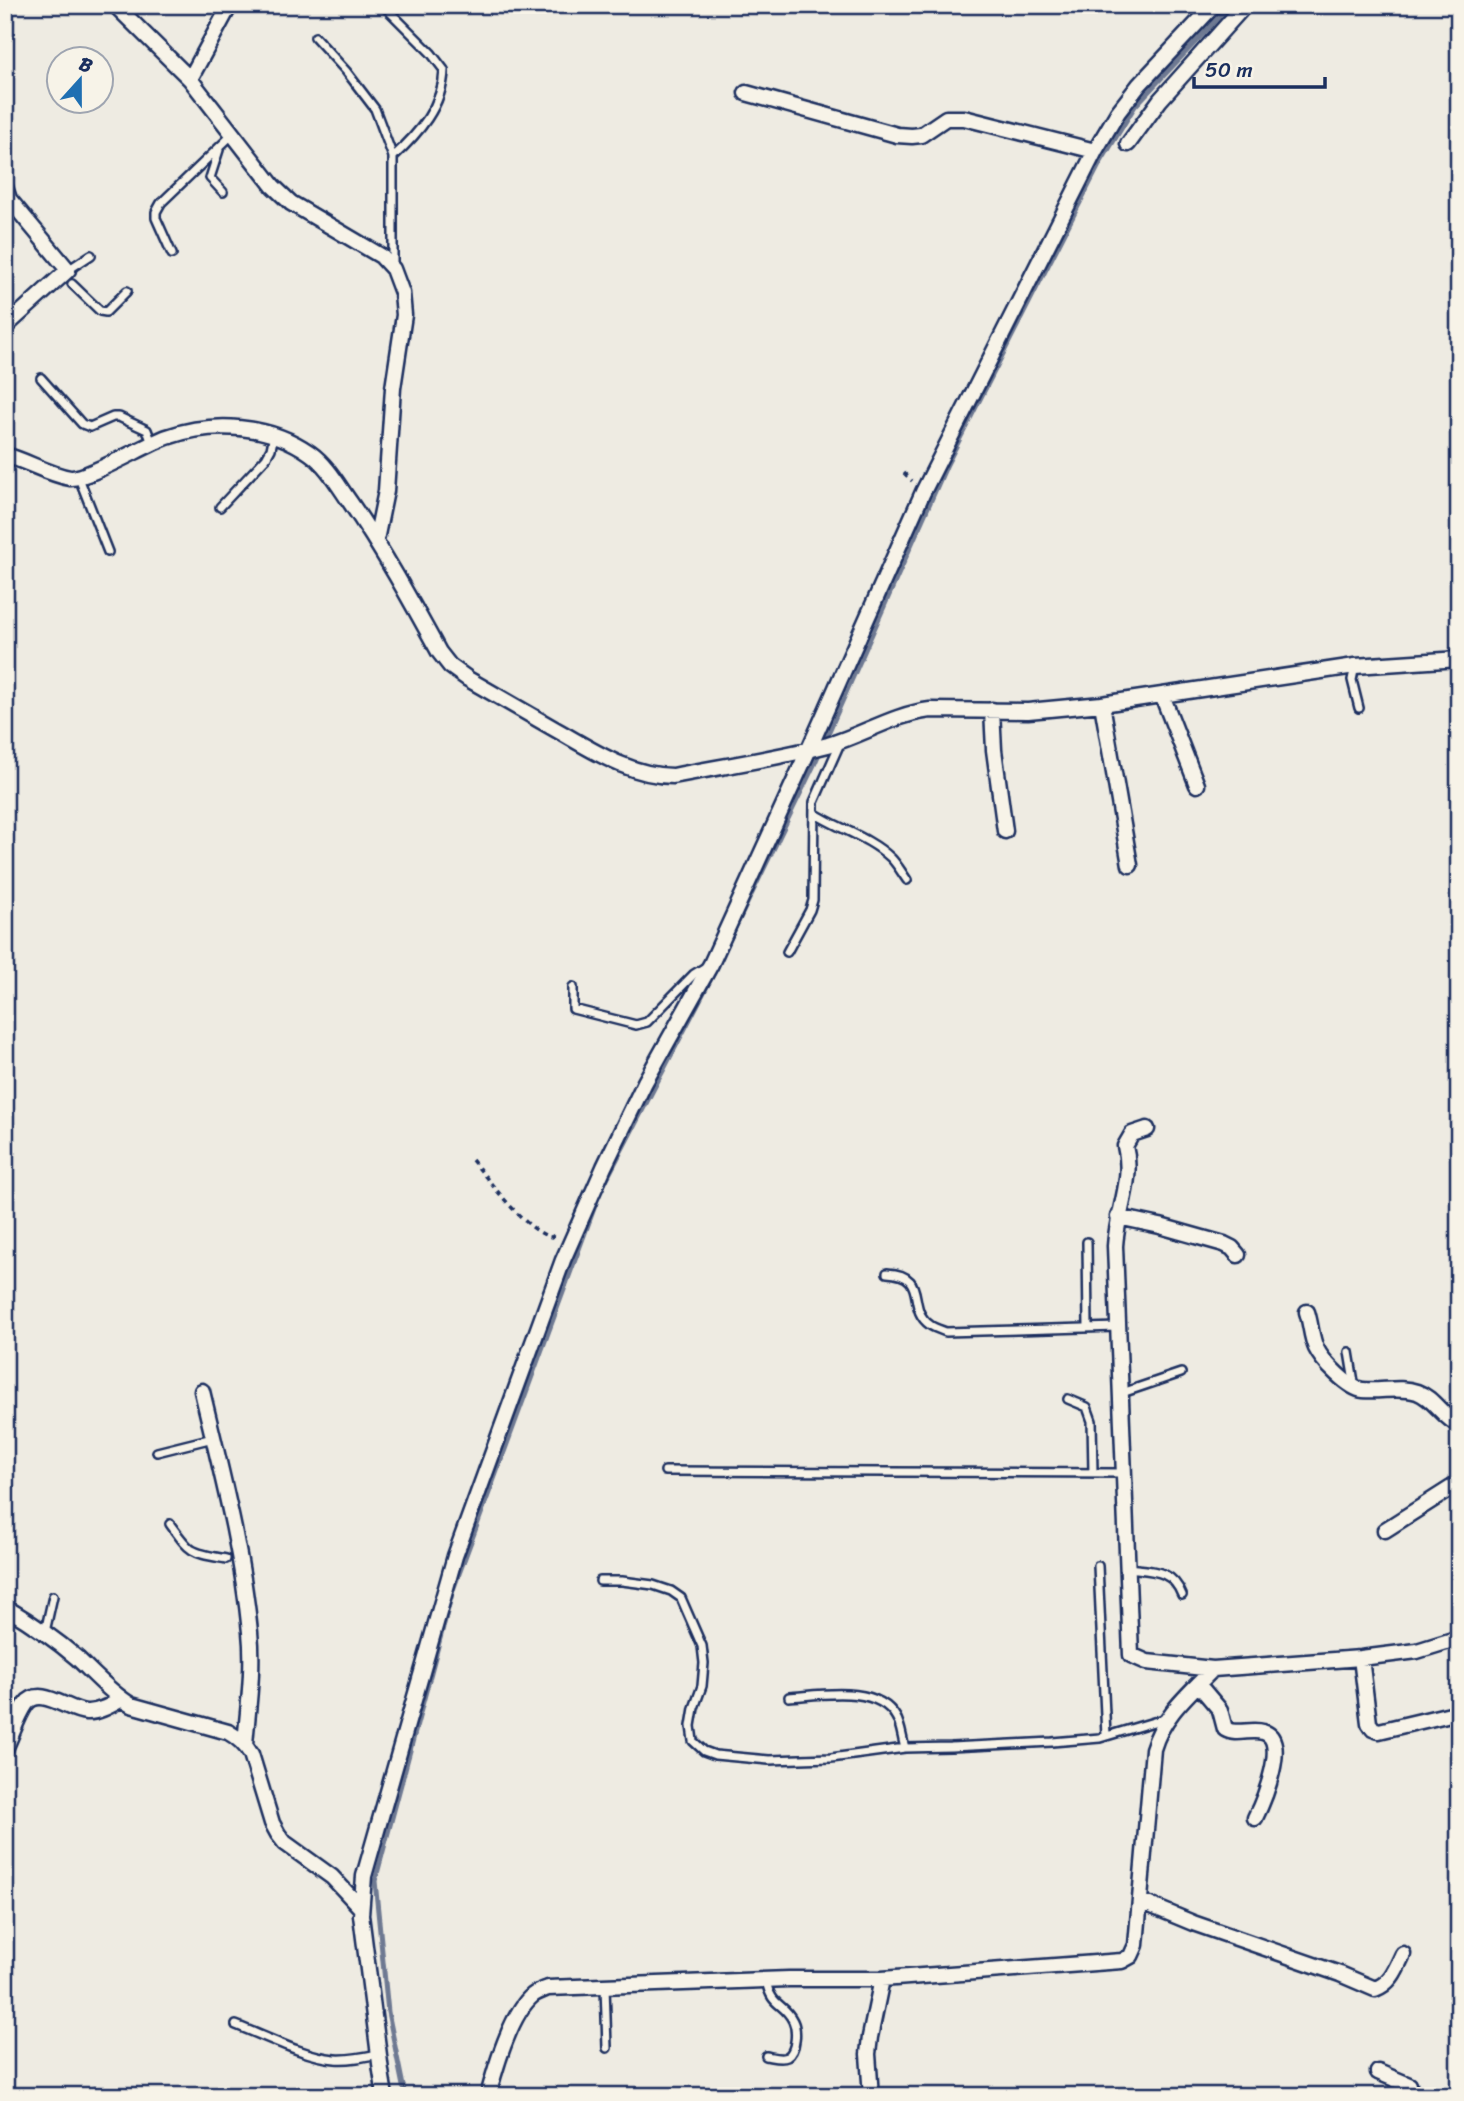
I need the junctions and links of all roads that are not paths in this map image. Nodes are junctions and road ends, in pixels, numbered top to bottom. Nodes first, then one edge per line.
1 (115, 5) edge
2 (230, 5) edge
3 (383, 5) edge
4 (1214, 5) edge
5 (1245, 5) edge
6 (315, 37) dead end
7 (191, 79) junction
8 (746, 93) dead end
9 (233, 134) junction
10 (1128, 144) dead end
11 (220, 146) junction
12 (1095, 151) junction
13 (393, 157) junction
14 (5, 187) edge
15 (223, 192) dead end
16 (172, 254) dead end
17 (91, 255) dead end
18 (393, 269) junction
19 (67, 276) junction
20 (127, 291) dead end
21 (5, 327) edge
22 (41, 378) dead end
23 (274, 435) junction
24 (152, 443) junction
25 (5, 455) edge
26 (79, 478) junction
27 (220, 507) dead end
28 (376, 540) junction
29 (108, 552) dead end
30 (1459, 659) edge
31 (1355, 666) junction
32 (1162, 695) junction
33 (1102, 704) junction
34 (1359, 708) dead end
35 (992, 710) junction
36 (836, 742) junction
37 (812, 748) junction
38 (1198, 785) dead end
39 (814, 813) junction
40 (1005, 831) dead end
41 (1130, 865) dead end
42 (907, 880) dead end
43 (787, 952) dead end
44 (710, 964) junction
45 (573, 987) dead end
46 (1147, 1129) dead end
47 (1118, 1217) junction
48 (1087, 1242) dead end
49 (1238, 1255) dead end
50 (887, 1273) dead end
51 (1307, 1312) dead end
52 (1119, 1327) junction
53 (1088, 1328) junction
54 (1349, 1352) dead end
55 (1181, 1373) dead end
56 (1355, 1389) junction
57 (202, 1391) dead end
58 (1121, 1393) junction
59 (1068, 1399) dead end
60 (1459, 1425) edge
61 (213, 1438) junction
62 (157, 1452) dead end
63 (665, 1471) dead end
64 (1093, 1473) junction
65 (1123, 1473) junction
66 (1459, 1483) edge
67 (170, 1524) dead end
68 (1385, 1530) dead end
69 (233, 1560) junction
70 (1098, 1566) dead end
71 (1126, 1568) junction
72 (600, 1581) dead end
73 (1182, 1595) dead end
74 (53, 1596) dead end
75 (5, 1607) edge
76 (45, 1633) junction
77 (1459, 1638) edge
78 (1361, 1658) junction
79 (1213, 1669) junction
80 (1198, 1684) junction
81 (789, 1697) dead end
82 (122, 1699) junction
83 (1459, 1712) edge
84 (1167, 1718) junction
85 (1106, 1736) junction
86 (245, 1744) junction
87 (905, 1748) junction
88 (5, 1749) edge
89 (1255, 1818) dead end
90 (1140, 1901) junction
91 (360, 1907) junction
92 (1403, 1954) dead end
93 (882, 1979) junction
94 (766, 1980) junction
95 (605, 1986) junction
96 (236, 2025) dead end
97 (607, 2048) dead end
98 (378, 2054) junction
99 (765, 2056) dead end
100 (1378, 2072) dead end
101 (386, 2096) edge
102 (488, 2096) edge
103 (871, 2096) edge
104 (1410, 2096) edge

1 - 7 street
2 - 7 street
3 - 13 lane
4 - 12 street
5 - 10 street
6 - 13 lane
7 - 9 street
8 - 12 street
9 - 11 lane
9 - 18 street
11 - 15 lane
11 - 16 lane
12 - 37 street
13 - 18 lane
14 - 19 street
17 - 19 lane
18 - 28 street
19 - 20 lane
19 - 21 street
22 - 24 lane
23 - 24 street
23 - 27 lane
23 - 28 street
24 - 26 street
25 - 26 street
26 - 29 lane
28 - 37 street
30 - 31 street
31 - 32 street
31 - 34 lane
32 - 33 street
32 - 38 street
33 - 35 street
33 - 41 street
35 - 36 street
35 - 40 street
36 - 37 street
36 - 39 lane
37 - 44 street
39 - 42 lane
39 - 43 lane
44 - 45 lane
44 - 91 street
46 - 47 street
47 - 49 street
47 - 52 street
48 - 53 lane
50 - 53 lane
51 - 56 street
52 - 53 lane
52 - 58 street
54 - 56 lane
55 - 58 lane
56 - 60 street
57 - 61 street
58 - 65 street
59 - 64 lane
61 - 62 lane
61 - 69 street
63 - 64 lane
64 - 65 lane
65 - 71 street
66 - 68 street
67 - 69 lane
69 - 86 street
70 - 85 lane
71 - 73 lane
71 - 79 street
72 - 87 lane
74 - 76 lane
75 - 76 street
76 - 82 street
77 - 78 street
78 - 79 street
78 - 83 street
79 - 80 street
80 - 84 street
80 - 89 street
81 - 87 lane
82 - 86 street
82 - 88 street
84 - 85 lane
84 - 90 street
85 - 87 lane
86 - 91 street
90 - 92 street
90 - 93 street
91 - 98 street
93 - 94 street
93 - 103 street
94 - 95 street
94 - 99 lane
95 - 97 lane
95 - 102 street
96 - 98 lane
98 - 101 street
100 - 104 street

